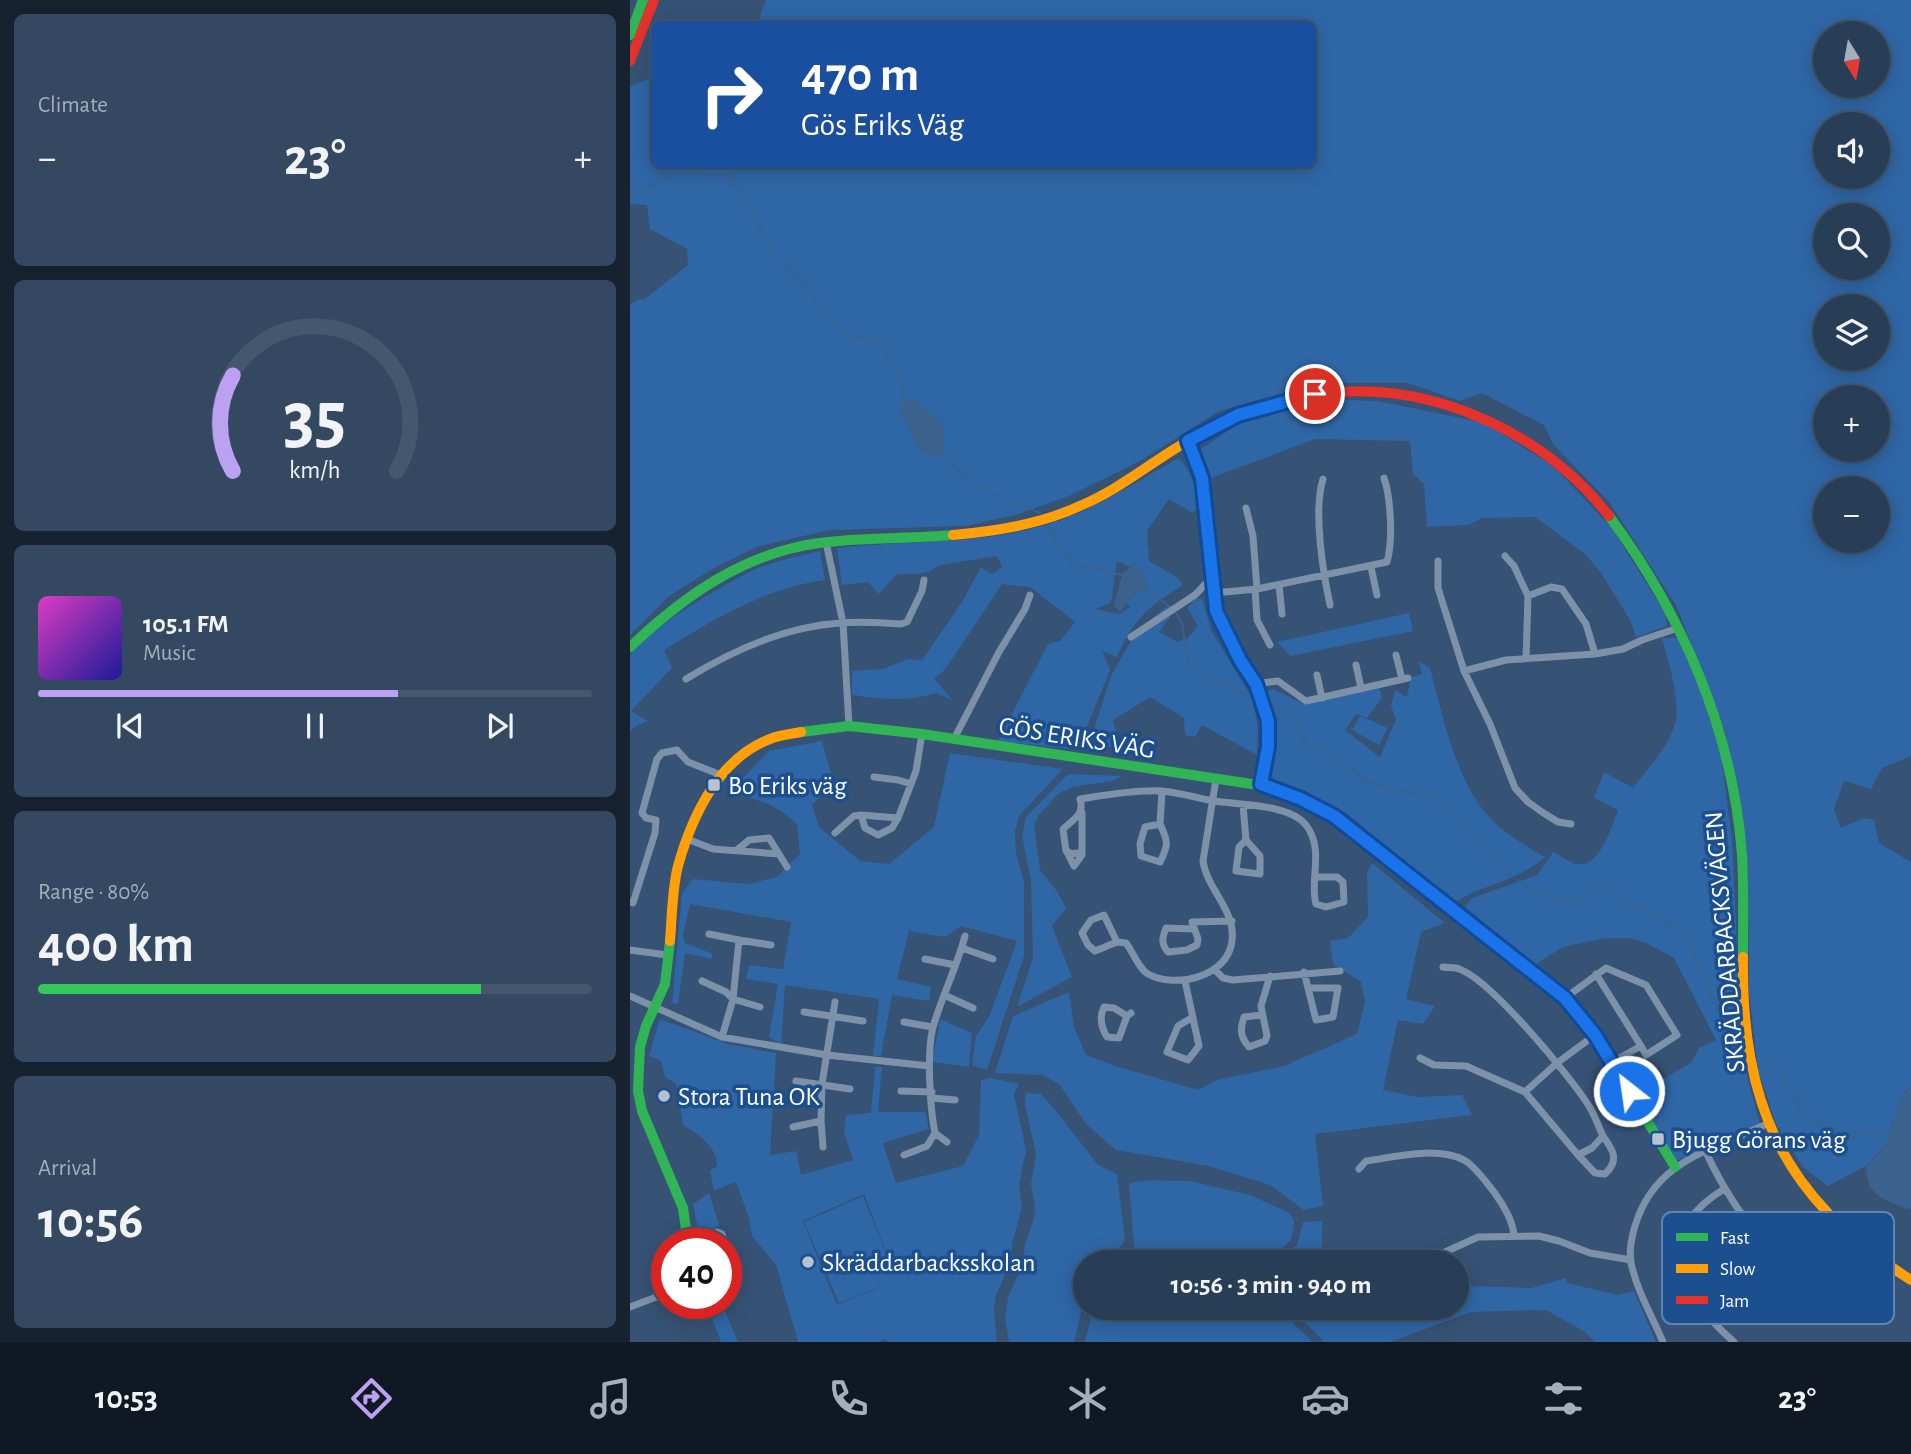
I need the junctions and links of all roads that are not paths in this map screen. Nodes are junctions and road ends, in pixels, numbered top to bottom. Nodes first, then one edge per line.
1 (643, 0) edge
2 (654, 0) edge
3 (630, 35) edge
4 (630, 61) edge
5 (1188, 441) junction
6 (1384, 478) dead end
7 (1323, 479) dead end
8 (1245, 508) dead end
9 (826, 542) junction
10 (1504, 556) dead end
11 (1438, 561) dead end
12 (1371, 567) junction
13 (1324, 576) junction
14 (1212, 577) junction
15 (924, 580) dead end
16 (1279, 585) junction
17 (1256, 589) junction
18 (1214, 593) junction
19 (1030, 595) dead end
20 (1377, 595) dead end
21 (1528, 596) junction
22 (1329, 605) dead end
23 (1282, 614) dead end
24 (843, 622) junction
25 (1678, 628) junction
26 (1131, 637) dead end
27 (1270, 645) dead end
28 (630, 647) edge
29 (1595, 654) junction
30 (1396, 655) dead end
31 (1526, 658) junction
32 (1356, 665) dead end
33 (1464, 671) junction
34 (1317, 675) dead end
35 (686, 679) dead end
36 (1256, 684) junction
37 (1361, 688) junction
38 (1322, 698) junction
39 (849, 726) junction
40 (922, 734) junction
41 (954, 739) junction
42 (721, 775) junction
43 (874, 777) dead end
44 (1216, 779) junction
45 (911, 784) junction
46 (1261, 784) junction
47 (1162, 791) junction
48 (1213, 801) junction
49 (1243, 805) junction
50 (1082, 813) junction
51 (861, 815) junction
52 (898, 818) junction
53 (1160, 824) junction
54 (1571, 824) dead end
55 (835, 833) dead end
56 (687, 839) junction
57 (1246, 840) junction
58 (737, 850) junction
59 (1066, 851) junction
60 (1082, 852) junction
61 (779, 854) junction
62 (787, 867) dead end
63 (1316, 877) junction
64 (630, 902) edge
65 (1232, 921) junction
66 (1194, 929) junction
67 (709, 934) dead end
68 (965, 936) dead end
69 (739, 940) junction
70 (1117, 942) junction
71 (771, 945) dead end
72 (962, 948) junction
73 (630, 950) edge
74 (667, 955) junction
75 (925, 959) dead end
76 (993, 959) dead end
77 (954, 965) junction
78 (1443, 967) dead end
79 (1214, 970) junction
80 (1340, 971) dead end
81 (1304, 972) junction
82 (1596, 974) junction
83 (1270, 976) junction
84 (702, 981) dead end
85 (1185, 981) junction
86 (1309, 988) junction
87 (944, 995) junction
88 (630, 996) edge
89 (1565, 998) junction
90 (733, 999) junction
91 (835, 1002) dead end
92 (656, 1007) junction
93 (760, 1007) dead end
94 (973, 1008) dead end
95 (804, 1012) dead end
96 (1129, 1014) joint
97 (1262, 1015) junction
98 (833, 1016) junction
99 (1193, 1017) junction
100 (863, 1021) dead end
101 (904, 1022) dead end
102 (933, 1027) junction
103 (1595, 1035) junction
104 (722, 1037) junction
105 (1641, 1046) junction
106 (827, 1055) junction
107 (1420, 1058) dead end
108 (1612, 1062) junction
109 (1557, 1063) junction
110 (929, 1066) junction
111 (796, 1081) dead end
112 (822, 1084) junction
113 (850, 1089) dead end
114 (901, 1091) dead end
115 (1525, 1092) junction
116 (932, 1095) junction
117 (955, 1100) dead end
118 (821, 1121) junction
119 (1769, 1123) junction
120 (793, 1127) dead end
121 (935, 1133) junction
122 (1603, 1136) junction
123 (947, 1142) dead end
124 (823, 1147) dead end
125 (1706, 1152) junction
126 (904, 1155) dead end
127 (1578, 1155) junction
128 (1675, 1167) junction
129 (1359, 1169) dead end
130 (1724, 1189) junction
131 (1695, 1212) edge
132 (1740, 1212) edge
133 (1825, 1212) edge
134 (686, 1228) edge
135 (1514, 1236) junction
136 (1448, 1250) edge
137 (1630, 1260) junction
138 (1894, 1270) edge
139 (1911, 1280) edge
140 (651, 1299) edge
141 (630, 1307) edge
142 (1715, 1324) edge
143 (1663, 1342) edge
144 (1734, 1342) edge

1 - 3 main road
2 - 4 main road
5 - 9 main road, SKRÄDDARBACKSVÄGEN
5 - 14 street
5 - 25 main road, SKRÄDDARBACKSVÄGEN
6 - 12 street
7 - 13 street
8 - 17 street
9 - 24 street
9 - 28 main road, SKRÄDDARBACKSVÄGEN
10 - 21 street
11 - 33 street
12 - 13 street
12 - 20 street
13 - 16 street
13 - 22 street
14 - 18 street
14 - 26 street
15 - 24 street
16 - 17 street
16 - 23 street
17 - 18 street
17 - 27 street
18 - 36 street
19 - 41 street
21 - 29 street
21 - 31 street
24 - 35 street
24 - 39 street
25 - 29 street
25 - 119 main road, SKRÄDDARBACKSVÄGEN
29 - 31 street
30 - 37 street
31 - 33 street
32 - 37 street
33 - 54 street
34 - 38 street
36 - 38 street
36 - 46 street
37 - 38 street
39 - 40 main road, GÖS ERIKS VÄG
39 - 42 main road, GÖS ERIKS VÄG
40 - 41 main road, GÖS ERIKS VÄG
40 - 45 street
41 - 44 main road, GÖS ERIKS VÄG
42 - 56 main road
42 - 64 street
43 - 45 street
44 - 46 main road
44 - 48 street
45 - 52 street
46 - 89 main road
47 - 48 street, GÖS ERIKS VÄG
47 - 50 street, GÖS ERIKS VÄG
47 - 53 street, GÖS ERIKS VÄG
48 - 49 street, GÖS ERIKS VÄG
48 - 65 street
49 - 57 street
49 - 63 street, GÖS ERIKS VÄG
50 - 59 street, GÖS ERIKS VÄG
50 - 60 street
51 - 52 street
51 - 52 street
51 - 55 street
53 - 53 street, GÖS ERIKS VÄG
56 - 58 street
56 - 74 main road
57 - 57 street
58 - 61 street
58 - 61 street
59 - 60 street
59 - 60 street
61 - 62 street
63 - 63 street, GÖS ERIKS VÄG
65 - 66 street
65 - 79 street
66 - 66 street
67 - 69 street
68 - 72 street
69 - 71 street
69 - 90 street
70 - 70 street
70 - 85 street
72 - 76 street
72 - 77 street
73 - 74 street
74 - 92 main road
75 - 77 street
77 - 87 street
78 - 109 street
79 - 83 street
79 - 85 street
80 - 81 street
81 - 83 street
81 - 86 street
82 - 89 street
82 - 105 street
82 - 105 street
83 - 97 street
84 - 90 street
85 - 99 street
86 - 86 street
87 - 94 street
87 - 102 street
88 - 92 street
89 - 103 main road
90 - 93 street
90 - 104 street
91 - 98 street
92 - 104 street
92 - 134 main road
95 - 98 street
96 - 96 street
97 - 97 street
98 - 100 street
98 - 106 street
99 - 99 street
101 - 102 street
102 - 110 street
103 - 108 main road
103 - 109 street
104 - 106 street
105 - 108 street
106 - 110 street
106 - 112 street
107 - 115 street
108 - 128 main road
109 - 115 street
109 - 122 street
110 - 116 street
111 - 112 street
112 - 113 street
112 - 118 street
114 - 116 street
115 - 127 street
116 - 117 street
116 - 121 street
118 - 120 street
118 - 124 street
119 - 125 street
119 - 133 main road, SKRÄDDARBACKSVÄGEN
121 - 123 street
121 - 126 street
122 - 127 street
122 - 127 street
125 - 128 street
125 - 130 street
128 - 137 street
129 - 135 street
130 - 131 street
130 - 132 street
135 - 136 street
135 - 137 street
137 - 143 street
138 - 139 main road, SKRÄDDARBACKSVÄGEN
140 - 141 street
142 - 144 street

